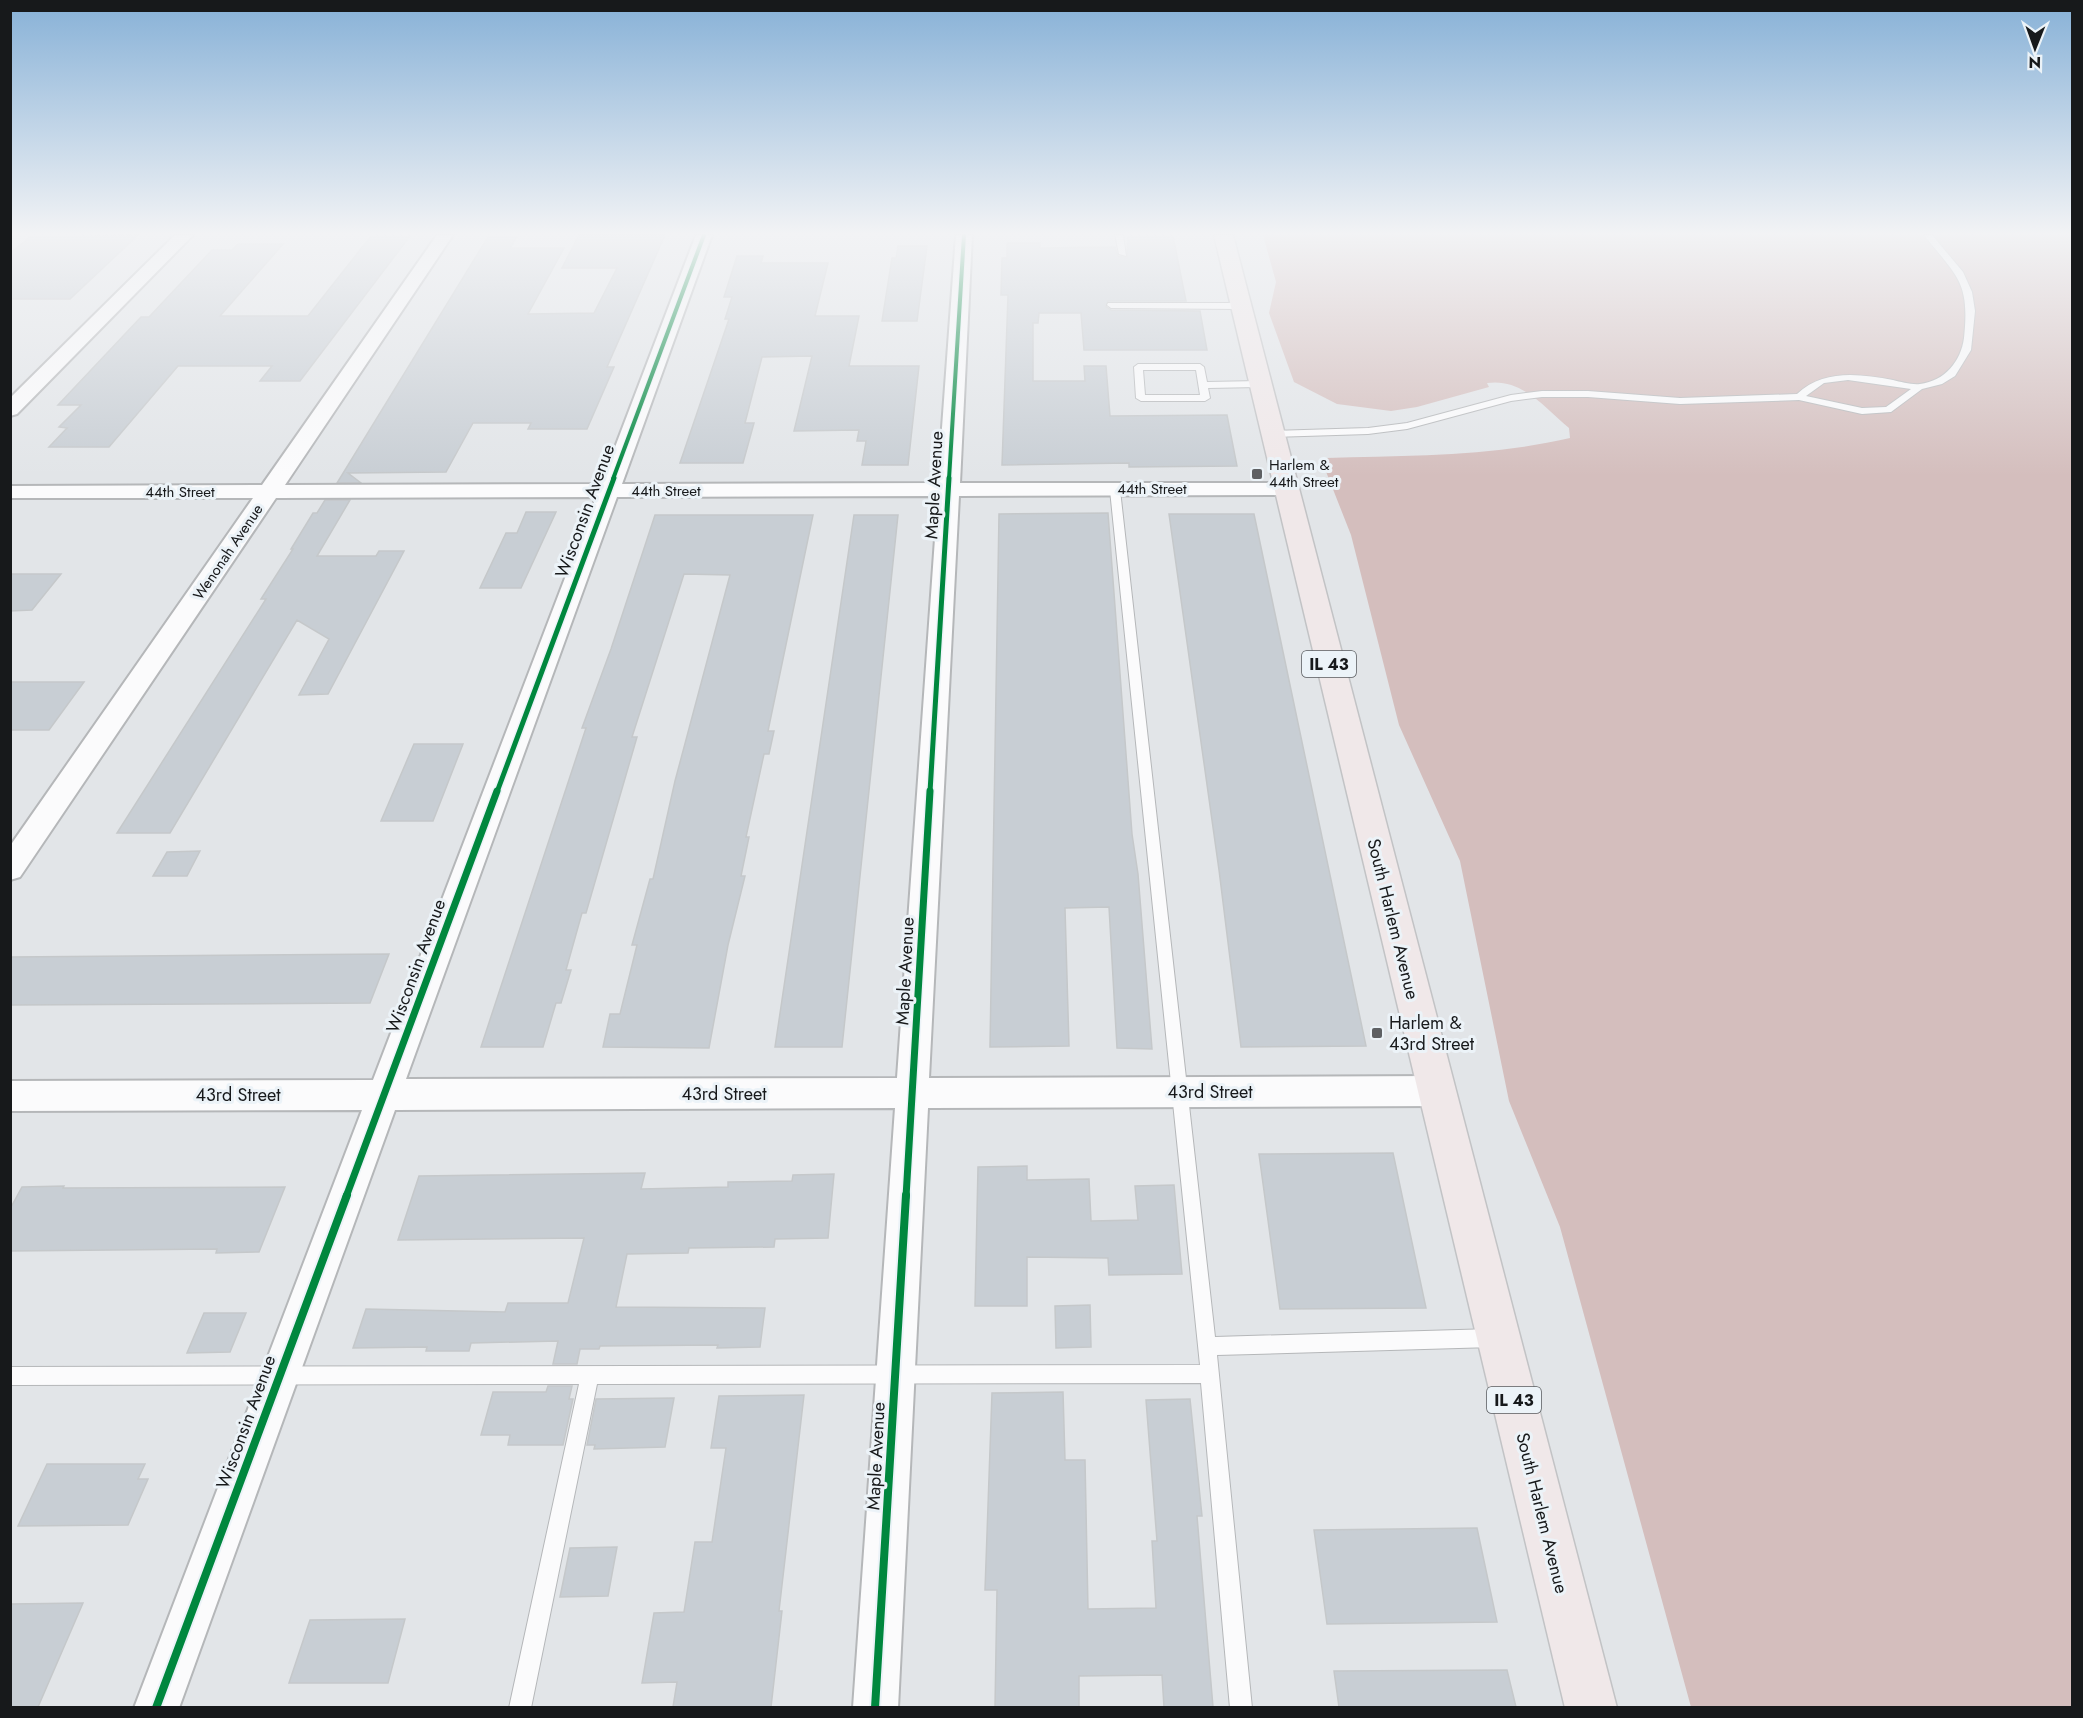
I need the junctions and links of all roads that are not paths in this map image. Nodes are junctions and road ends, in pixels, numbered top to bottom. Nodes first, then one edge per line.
1 (104, 315) edge
2 (390, 315) edge
3 (674, 315) edge
4 (959, 315) edge
5 (1242, 315) edge
6 (1971, 315) edge
7 (1259, 384) junction
8 (1203, 385) junction
9 (1919, 387) junction
10 (1799, 397) junction
11 (10, 410) edge
12 (1272, 434) junction
13 (1285, 489) junction
14 (949, 490) junction
15 (1115, 490) junction
16 (609, 491) junction
17 (10, 492) edge
18 (270, 492) junction
19 (10, 869) edge
20 (1180, 1092) junction
21 (1437, 1092) junction
22 (913, 1093) junction
23 (384, 1095) junction
24 (10, 1096) edge
25 (1498, 1338) junction
26 (1208, 1346) junction
27 (896, 1374) junction
28 (1210, 1374) junction
29 (590, 1375) junction
30 (10, 1376) edge
31 (280, 1376) junction
32 (156, 1707) edge
33 (520, 1707) edge
34 (875, 1707) edge
35 (1241, 1707) edge
36 (1591, 1707) edge

1 - 11 street
2 - 18 street, Wenonah Avenue
3 - 16 street, Wisconsin Avenue
4 - 14 street, Maple Avenue
5 - 7 main road, South Harlem Avenue / IL 43
6 - 9 lane
7 - 8 lane
7 - 12 main road, South Harlem Avenue / IL 43
8 - 8 lane
9 - 10 lane
9 - 10 lane
10 - 12 lane
12 - 13 main road, South Harlem Avenue / IL 43
13 - 15 street, 44th Street
13 - 21 main road, South Harlem Avenue / IL 43
14 - 15 street, 44th Street
14 - 16 street, 44th Street
14 - 22 street, Maple Avenue
15 - 20 lane
16 - 18 street, 44th Street
16 - 23 street, Wisconsin Avenue
17 - 18 street, 44th Street
18 - 19 street, Wenonah Avenue
20 - 21 street, 43rd Street
20 - 22 street, 43rd Street
20 - 26 lane
21 - 25 main road, South Harlem Avenue / IL 43
22 - 23 street, 43rd Street
22 - 27 street, Maple Avenue
23 - 24 street, 43rd Street
23 - 31 street, Wisconsin Avenue
25 - 26 lane
25 - 36 main road, South Harlem Avenue / IL 43
26 - 28 lane
27 - 28 lane
27 - 29 lane
27 - 34 street, Maple Avenue
28 - 35 lane
29 - 31 lane
29 - 33 lane
30 - 31 lane
31 - 32 street, Wisconsin Avenue

